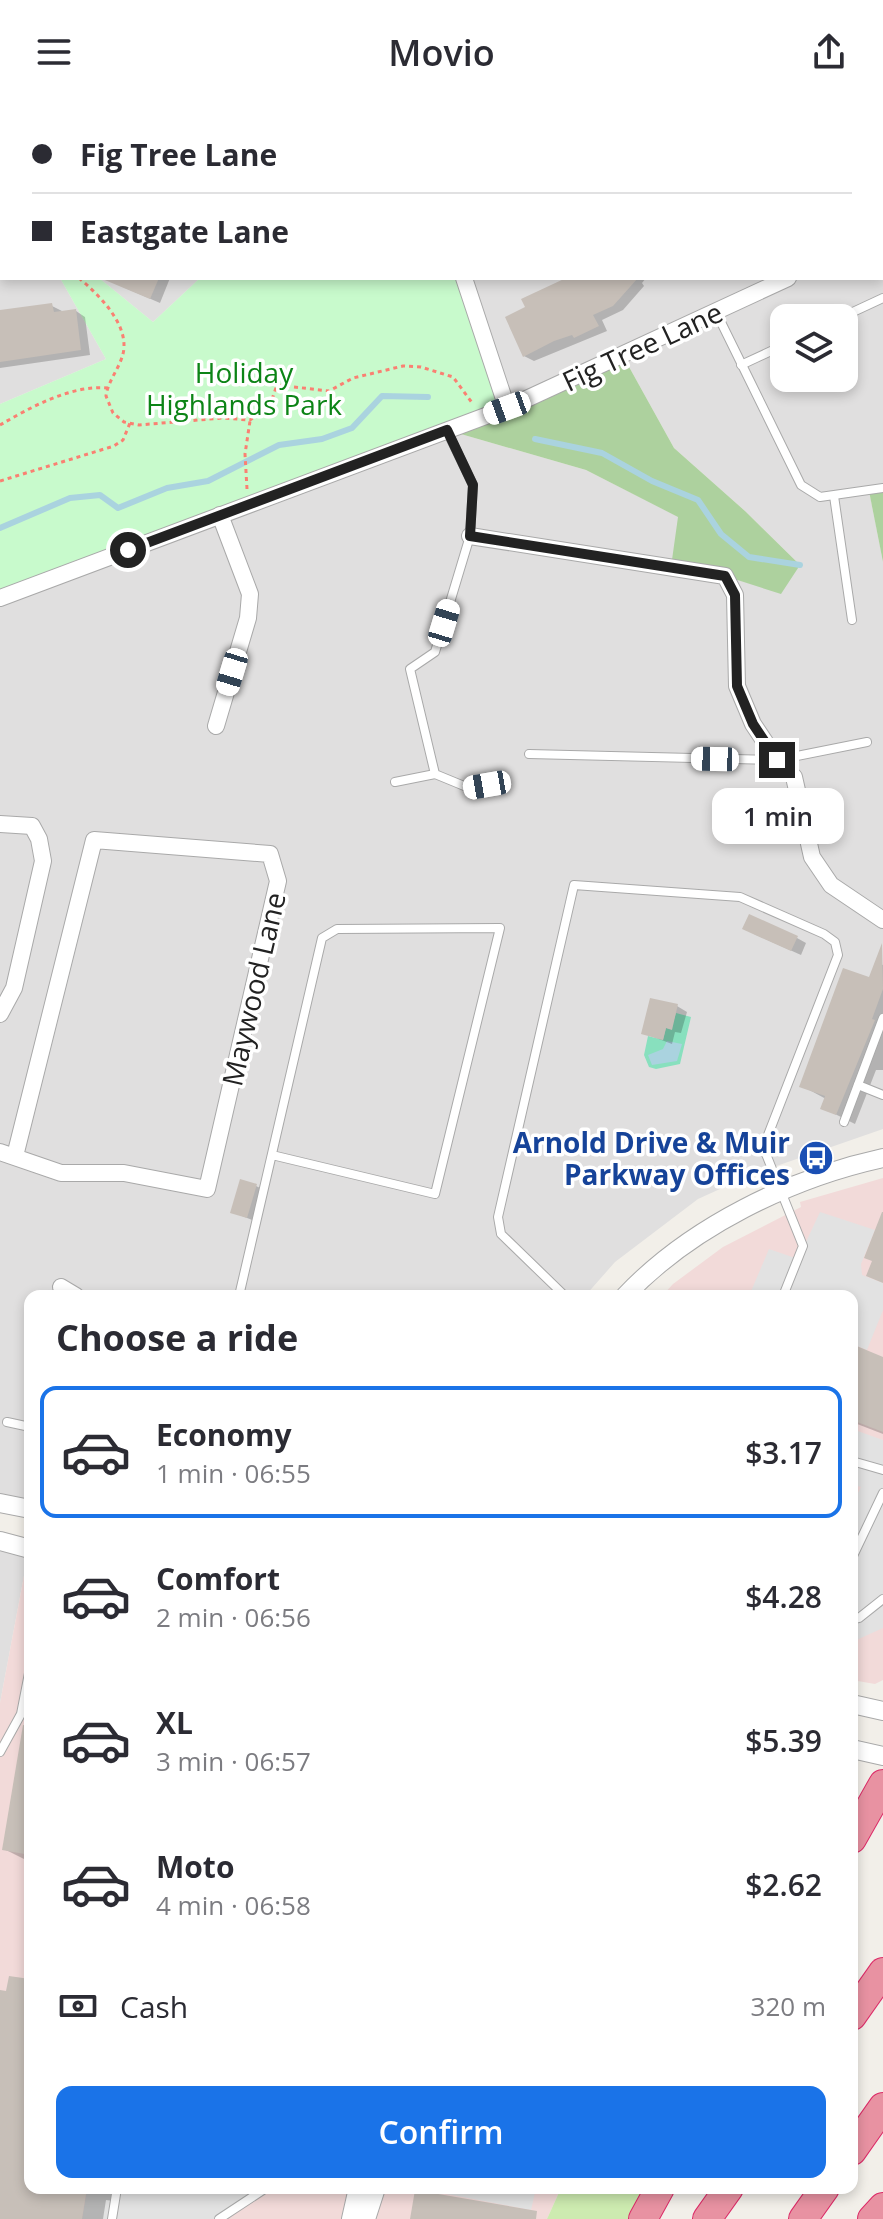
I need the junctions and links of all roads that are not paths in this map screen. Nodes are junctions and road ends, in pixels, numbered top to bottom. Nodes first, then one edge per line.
1 (466, 280) edge
2 (784, 280) edge
3 (883, 298) edge
4 (858, 310) edge
5 (716, 312) junction
6 (770, 352) edge
7 (741, 365) junction
8 (507, 408) junction
9 (447, 430) junction
10 (883, 488) edge
11 (834, 496) junction
12 (220, 515) junction
13 (470, 536) junction
14 (0, 598) edge
15 (852, 620) dead end
16 (216, 726) dead end
17 (867, 742) dead end
18 (529, 754) dead end
19 (777, 760) junction
20 (435, 774) junction
21 (504, 781) dead end
22 (395, 782) dead end
23 (0, 824) edge
24 (883, 920) edge
25 (0, 1014) edge
26 (883, 1018) edge
27 (858, 1085) junction
28 (883, 1095) edge
29 (844, 1122) dead end
30 (8, 1154) edge
31 (272, 1155) junction
32 (883, 1158) edge
33 (781, 1191) junction
34 (61, 1287) dead end
35 (66, 1290) edge
36 (240, 1290) edge
37 (559, 1290) edge
38 (632, 1290) edge
39 (785, 1290) edge
40 (7, 1422) dead end
41 (24, 1426) edge
42 (858, 1463) edge
43 (883, 1470) edge
44 (883, 1493) edge
45 (0, 1503) edge
46 (24, 1508) edge
47 (0, 1541) edge
48 (858, 1545) edge
49 (24, 1547) edge
50 (883, 1599) edge
51 (858, 1618) edge
52 (24, 1699) edge
53 (858, 1705) edge
54 (883, 1711) edge
55 (858, 1750) edge
56 (0, 1752) edge
57 (883, 1756) edge
58 (883, 1784) edge
59 (858, 1828) edge
60 (883, 1972) edge
61 (858, 2007) edge
62 (883, 2107) edge
63 (858, 2142) edge
64 (116, 2194) edge
65 (257, 2194) edge
66 (357, 2194) edge
67 (374, 2194) edge
68 (657, 2194) edge
69 (725, 2194) edge
70 (821, 2194) edge
71 (883, 2207) edge
72 (112, 2219) edge
73 (219, 2219) edge
74 (351, 2219) edge
75 (366, 2219) edge
76 (643, 2219) edge
77 (707, 2219) edge
78 (803, 2219) edge
79 (872, 2219) edge

1 - 8 street
2 - 5 street, Fig Tree Lane
3 - 4 lane
5 - 7 lane
5 - 8 street, Fig Tree Lane
6 - 7 lane
7 - 11 lane
8 - 9 street, Fig Tree Lane
9 - 12 street, Fig Tree Lane
9 - 13 lane
10 - 11 lane
11 - 15 lane
12 - 14 street, Fig Tree Lane
12 - 16 street
13 - 19 street
13 - 20 lane
17 - 19 lane
18 - 19 lane
19 - 24 street
20 - 21 lane
20 - 22 lane
23 - 25 street
26 - 27 lane
27 - 28 lane
27 - 29 lane
30 - 30 street, Maywood Lane
31 - 31 lane
31 - 36 lane
32 - 33 street
33 - 37 lane
33 - 38 street
33 - 39 lane
34 - 35 street
40 - 41 lane
42 - 43 lane
44 - 48 lane
45 - 46 street
47 - 49 street
50 - 51 lane
52 - 56 lane
53 - 54 street
55 - 57 street
58 - 59 highway
60 - 61 highway
62 - 63 highway
64 - 72 lane
65 - 73 lane
66 - 74 street
67 - 75 street
68 - 76 highway
69 - 77 highway
70 - 78 highway
71 - 79 highway

